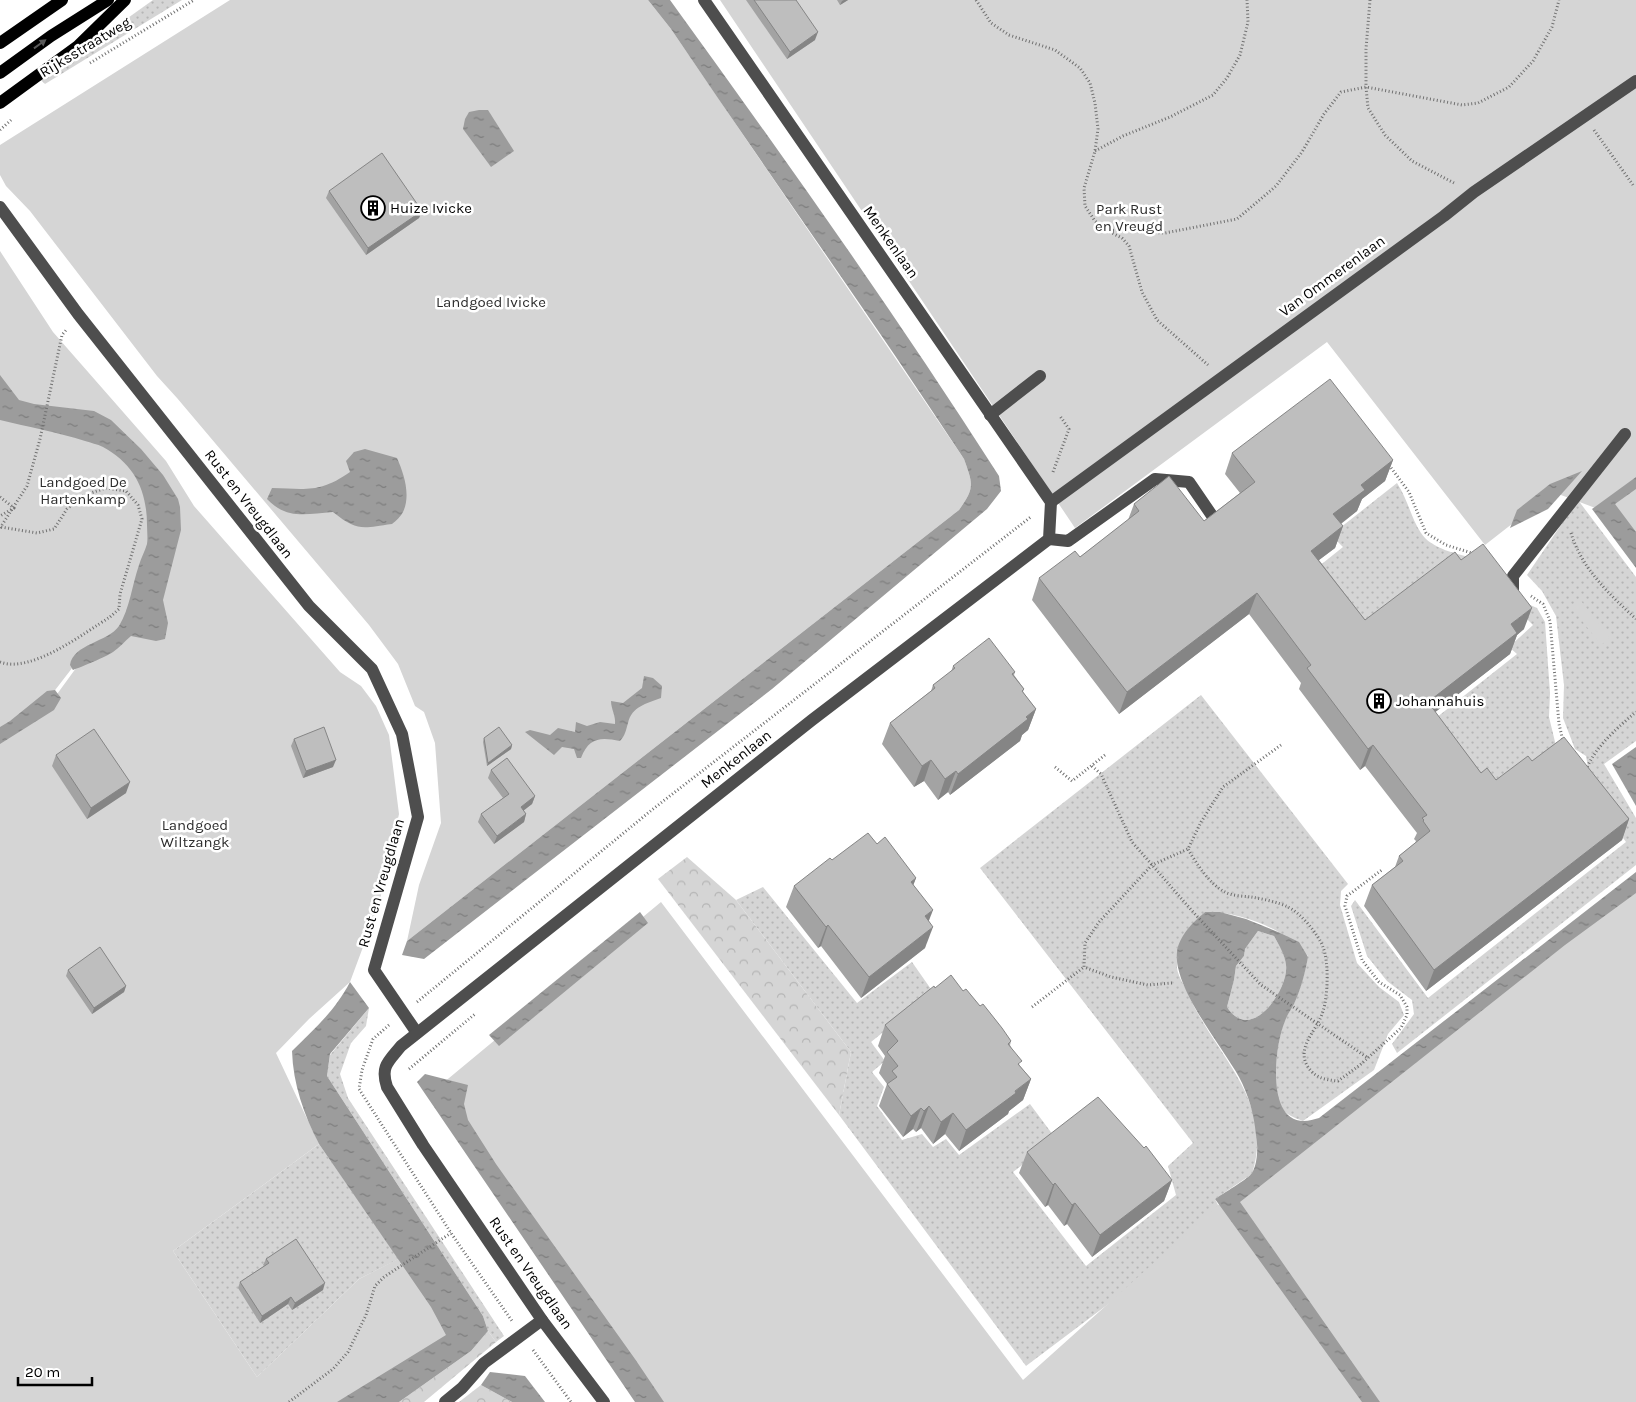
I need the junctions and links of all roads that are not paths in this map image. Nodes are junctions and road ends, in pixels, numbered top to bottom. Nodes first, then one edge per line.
1 (62, 0) edge
2 (108, 0) edge
3 (125, 0) edge
4 (704, 0) edge
5 (0, 42) edge
6 (0, 73) edge
7 (1636, 81) edge
8 (0, 102) edge
9 (0, 207) edge
10 (1040, 376) dead end
11 (990, 415) junction
12 (1625, 434) dead end
13 (1050, 502) junction
14 (1213, 517) edge
15 (1050, 539) junction
16 (1513, 598) edge
17 (417, 1033) junction
18 (542, 1320) junction
19 (445, 1402) edge
20 (604, 1402) edge

1 - 5 main road
6 -> 2 main road, Rijksstraatweg
3 - 8 main road
4 - 11 street, Menkenlaan
7 - 13 street, Van Ommerenlaan
9 - 17 street, Rust en Vreugdlaan
10 - 11 street
11 - 13 street, Menkenlaan
12 - 16 street
13 - 15 street
14 - 15 street
15 - 17 street, Menkenlaan
17 - 18 street, Rust en Vreugdlaan
18 - 19 street
18 - 20 street, Rust en Vreugdlaan

